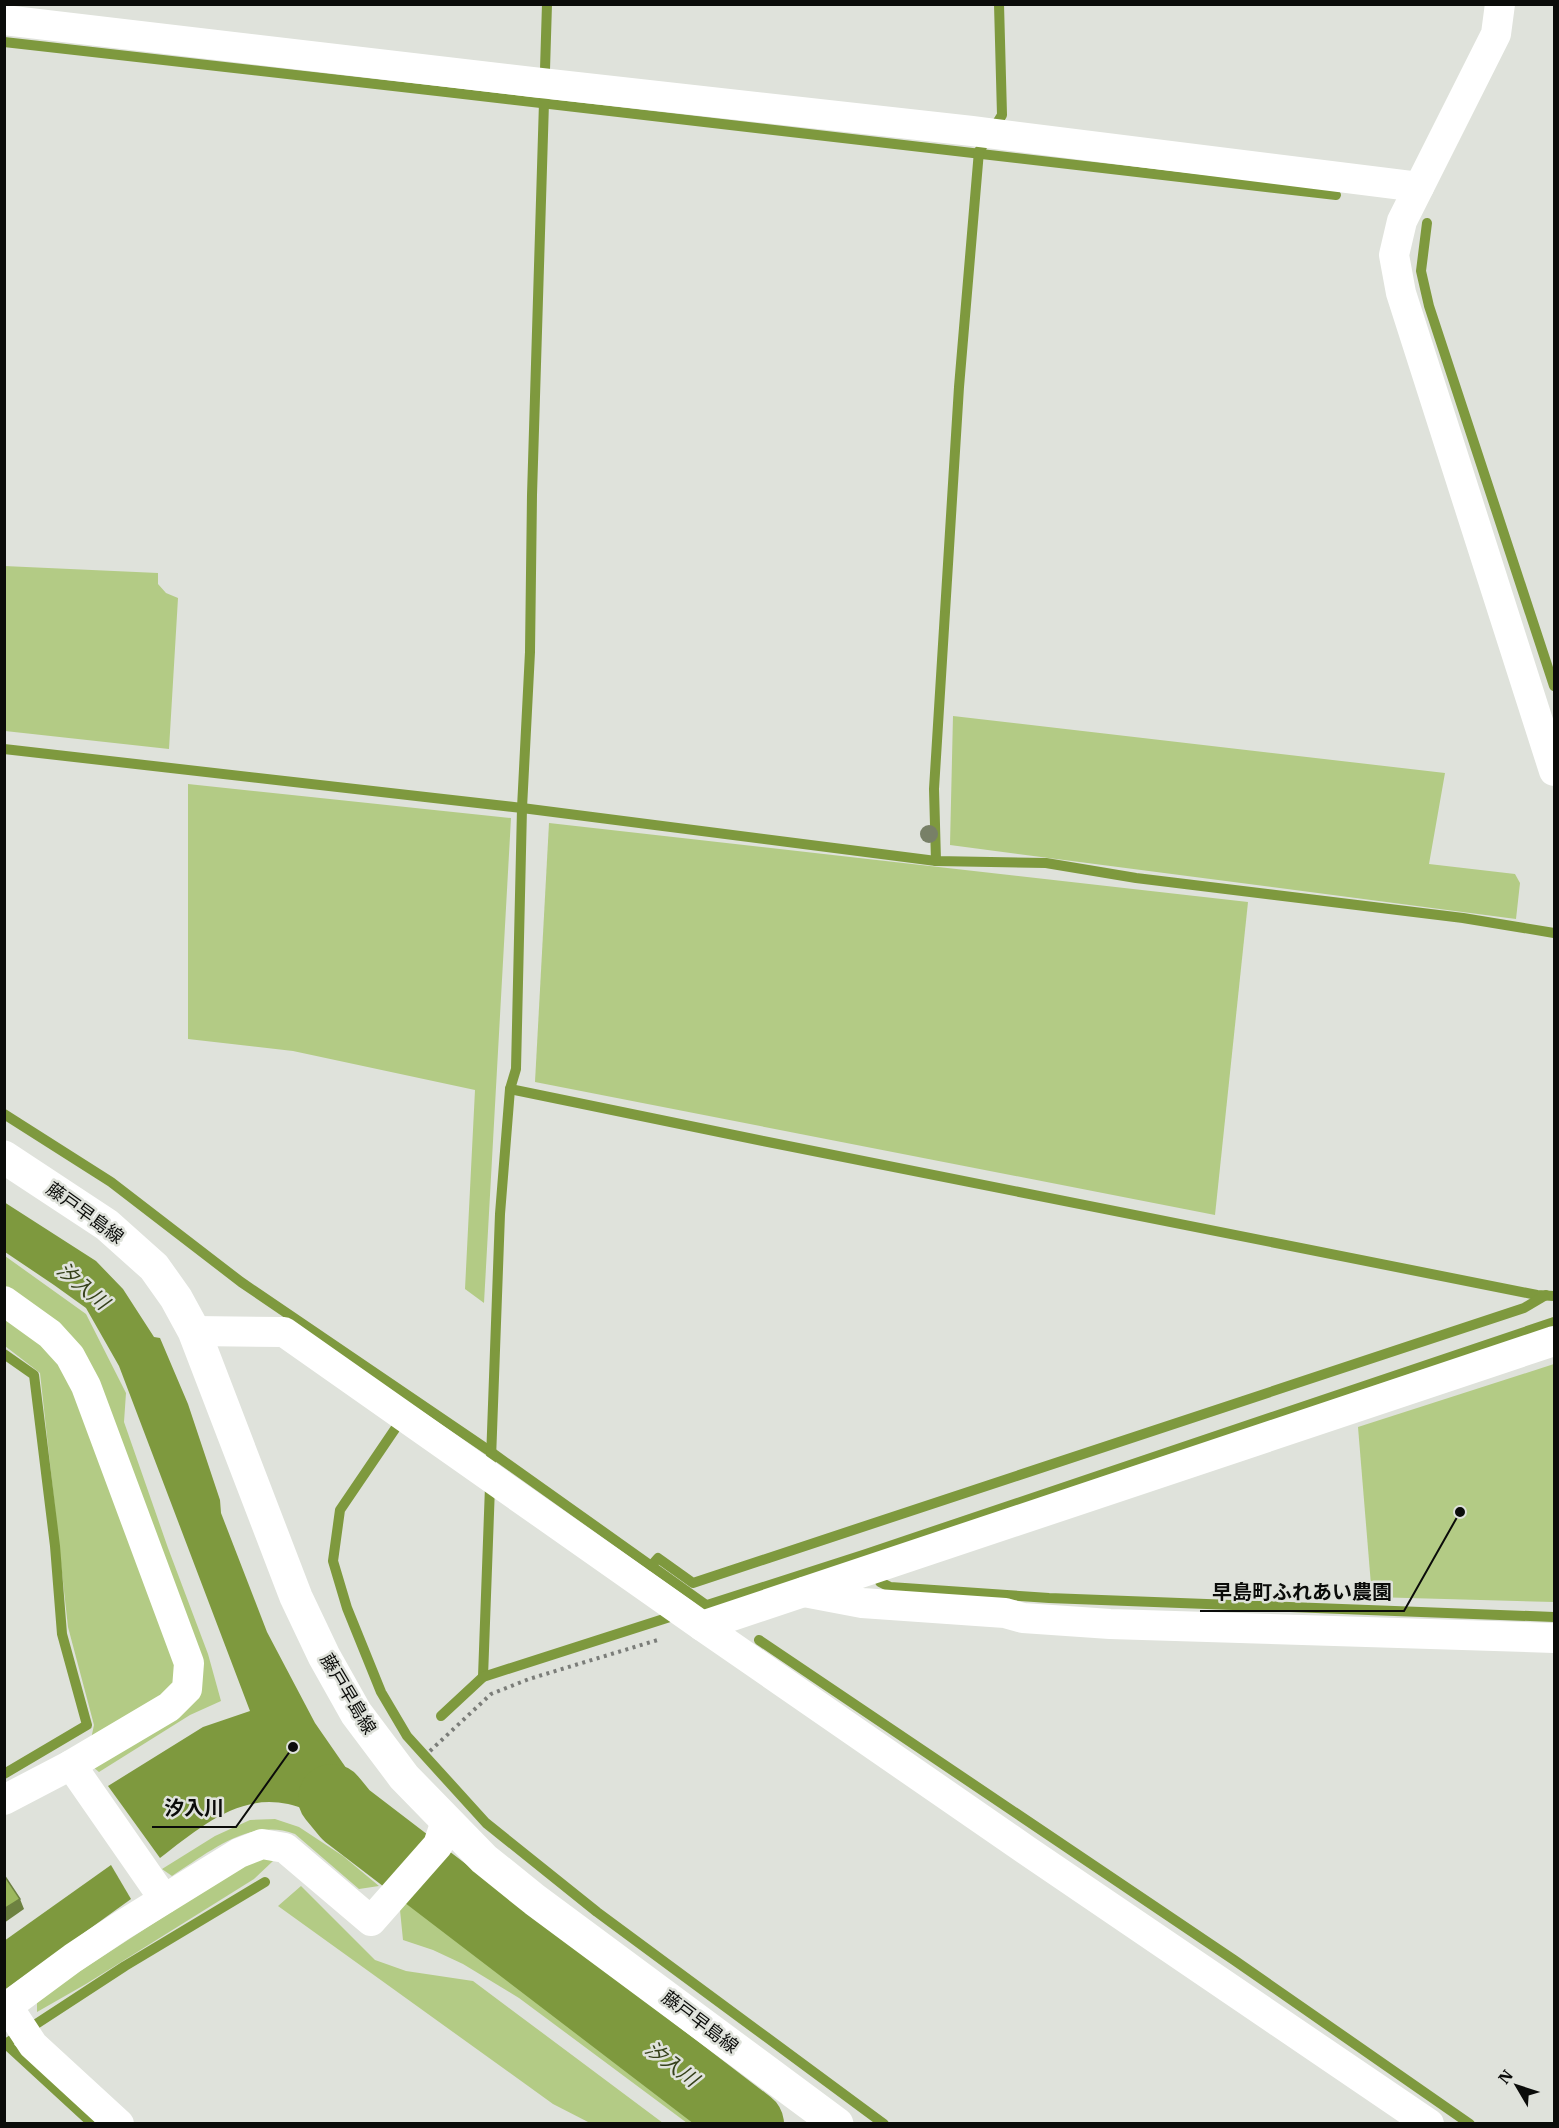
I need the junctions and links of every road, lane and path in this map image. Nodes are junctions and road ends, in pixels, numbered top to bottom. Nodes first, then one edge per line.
1 (1500, 4) edge
2 (4, 20) edge
3 (1419, 187) junction
4 (1554, 771) edge
5 (4, 1157) edge
6 (4, 1301) edge
7 (194, 1331) junction
8 (1554, 1341) edge
9 (802, 1591) junction
10 (689, 1617) junction
11 (1554, 1638) edge
12 (430, 1751) dead end
13 (71, 1765) junction
14 (4, 1800) edge
15 (442, 1833) junction
16 (164, 1899) junction
17 (9, 2011) edge
18 (119, 2124) edge
19 (837, 2124) edge
20 (1429, 2124) edge

1 - 3 street
2 - 3 street
3 - 4 street
5 - 7 main road, 藤戸早島線
6 - 13 street
7 - 10 street
7 - 15 main road, 藤戸早島線
8 - 9 street
9 - 10 street
9 - 11 street
10 - 12 path
10 - 20 street
13 - 14 street
13 - 16 street
15 - 16 street
15 - 19 main road, 藤戸早島線
16 - 17 street
17 - 18 street

